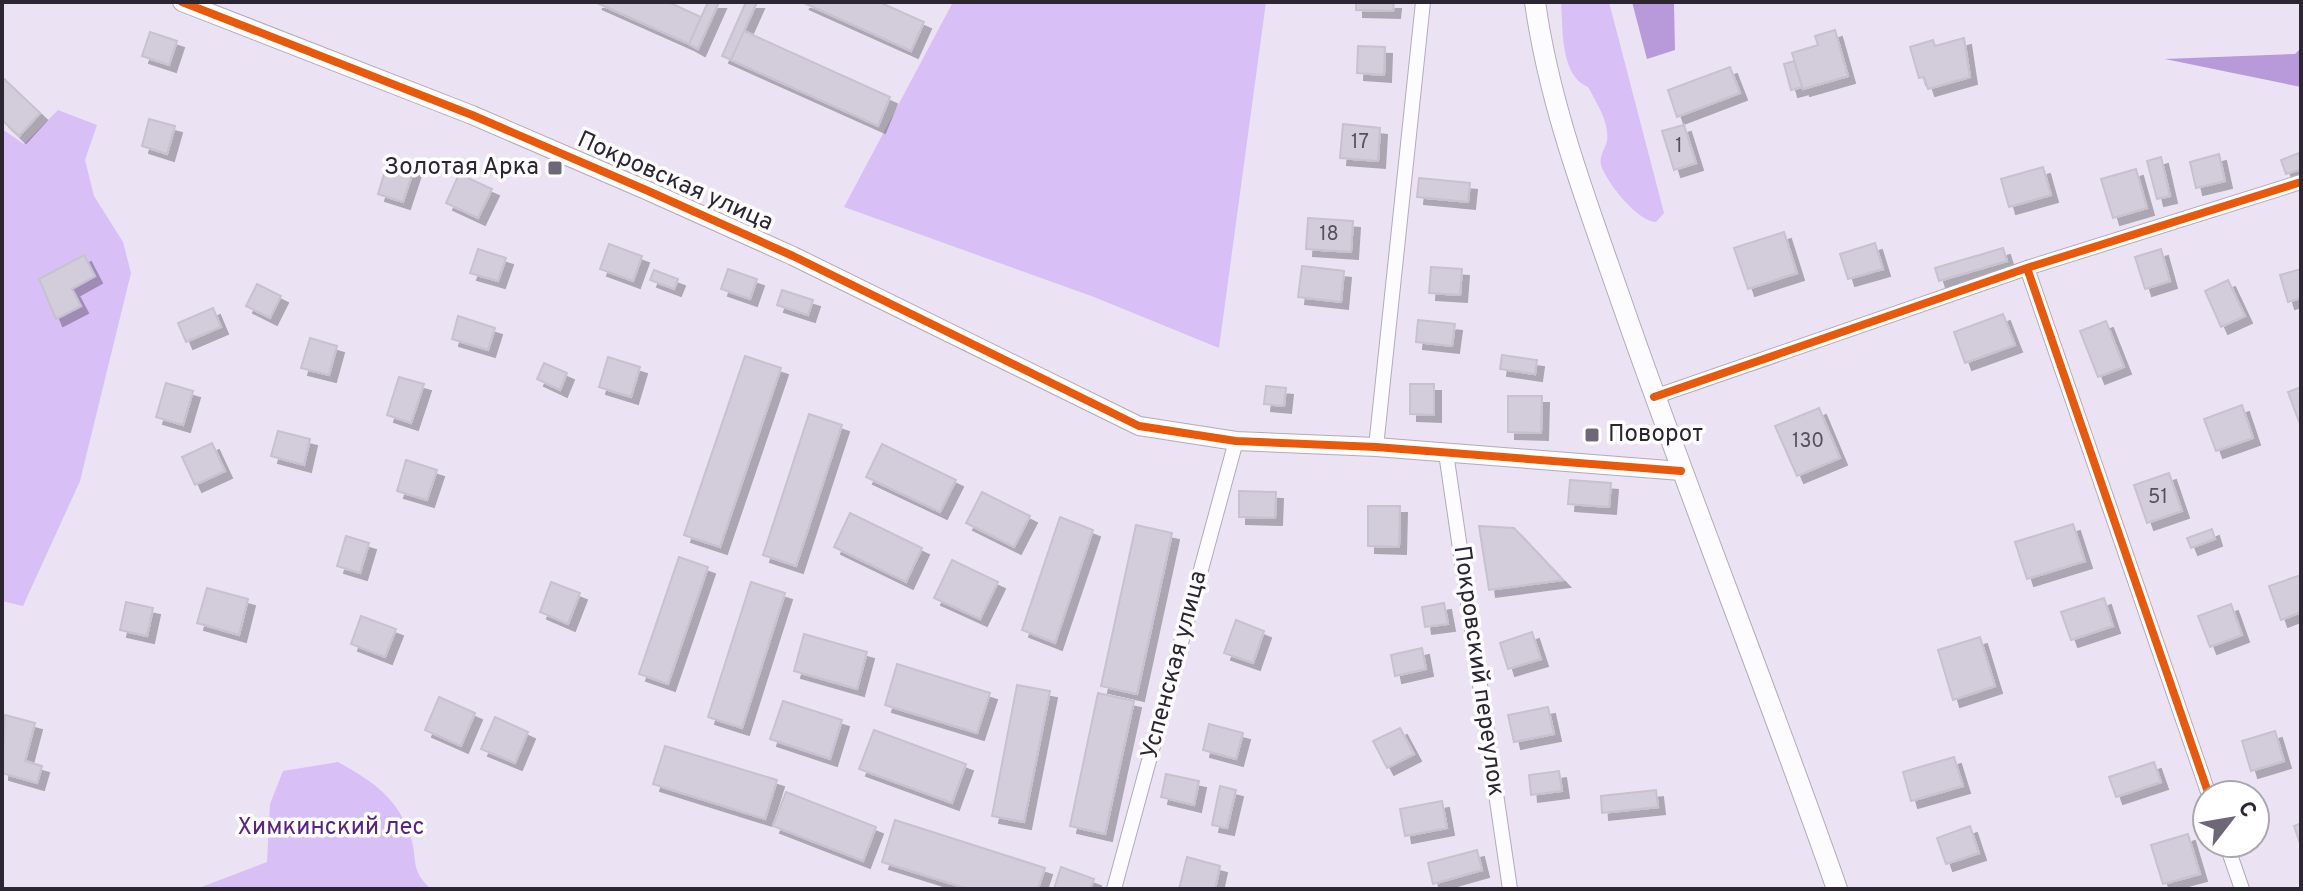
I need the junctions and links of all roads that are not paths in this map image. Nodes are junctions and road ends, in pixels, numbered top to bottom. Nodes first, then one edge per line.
1 (182, 2) edge
2 (1423, 2) edge
3 (1535, 2) edge
4 (2301, 182) edge
5 (2027, 268) junction
6 (1654, 397) junction
7 (1236, 441) junction
8 (1376, 447) junction
9 (1446, 453) junction
10 (1681, 471) junction
11 (2203, 779) edge
12 (2232, 859) edge
13 (1114, 889) edge
14 (1510, 889) edge
15 (1837, 889) edge
16 (2242, 889) edge

1 - 7 street, Покровская улица
2 - 8 street
3 - 6 main road
4 - 5 street
5 - 6 street
5 - 11 street
6 - 10 main road
7 - 8 street, Покровская улица
7 - 13 street, Успенская улица
8 - 9 street, Покровская улица
9 - 10 street, Покровская улица
9 - 14 street, Покровский переулок
10 - 15 main road
12 - 16 street

